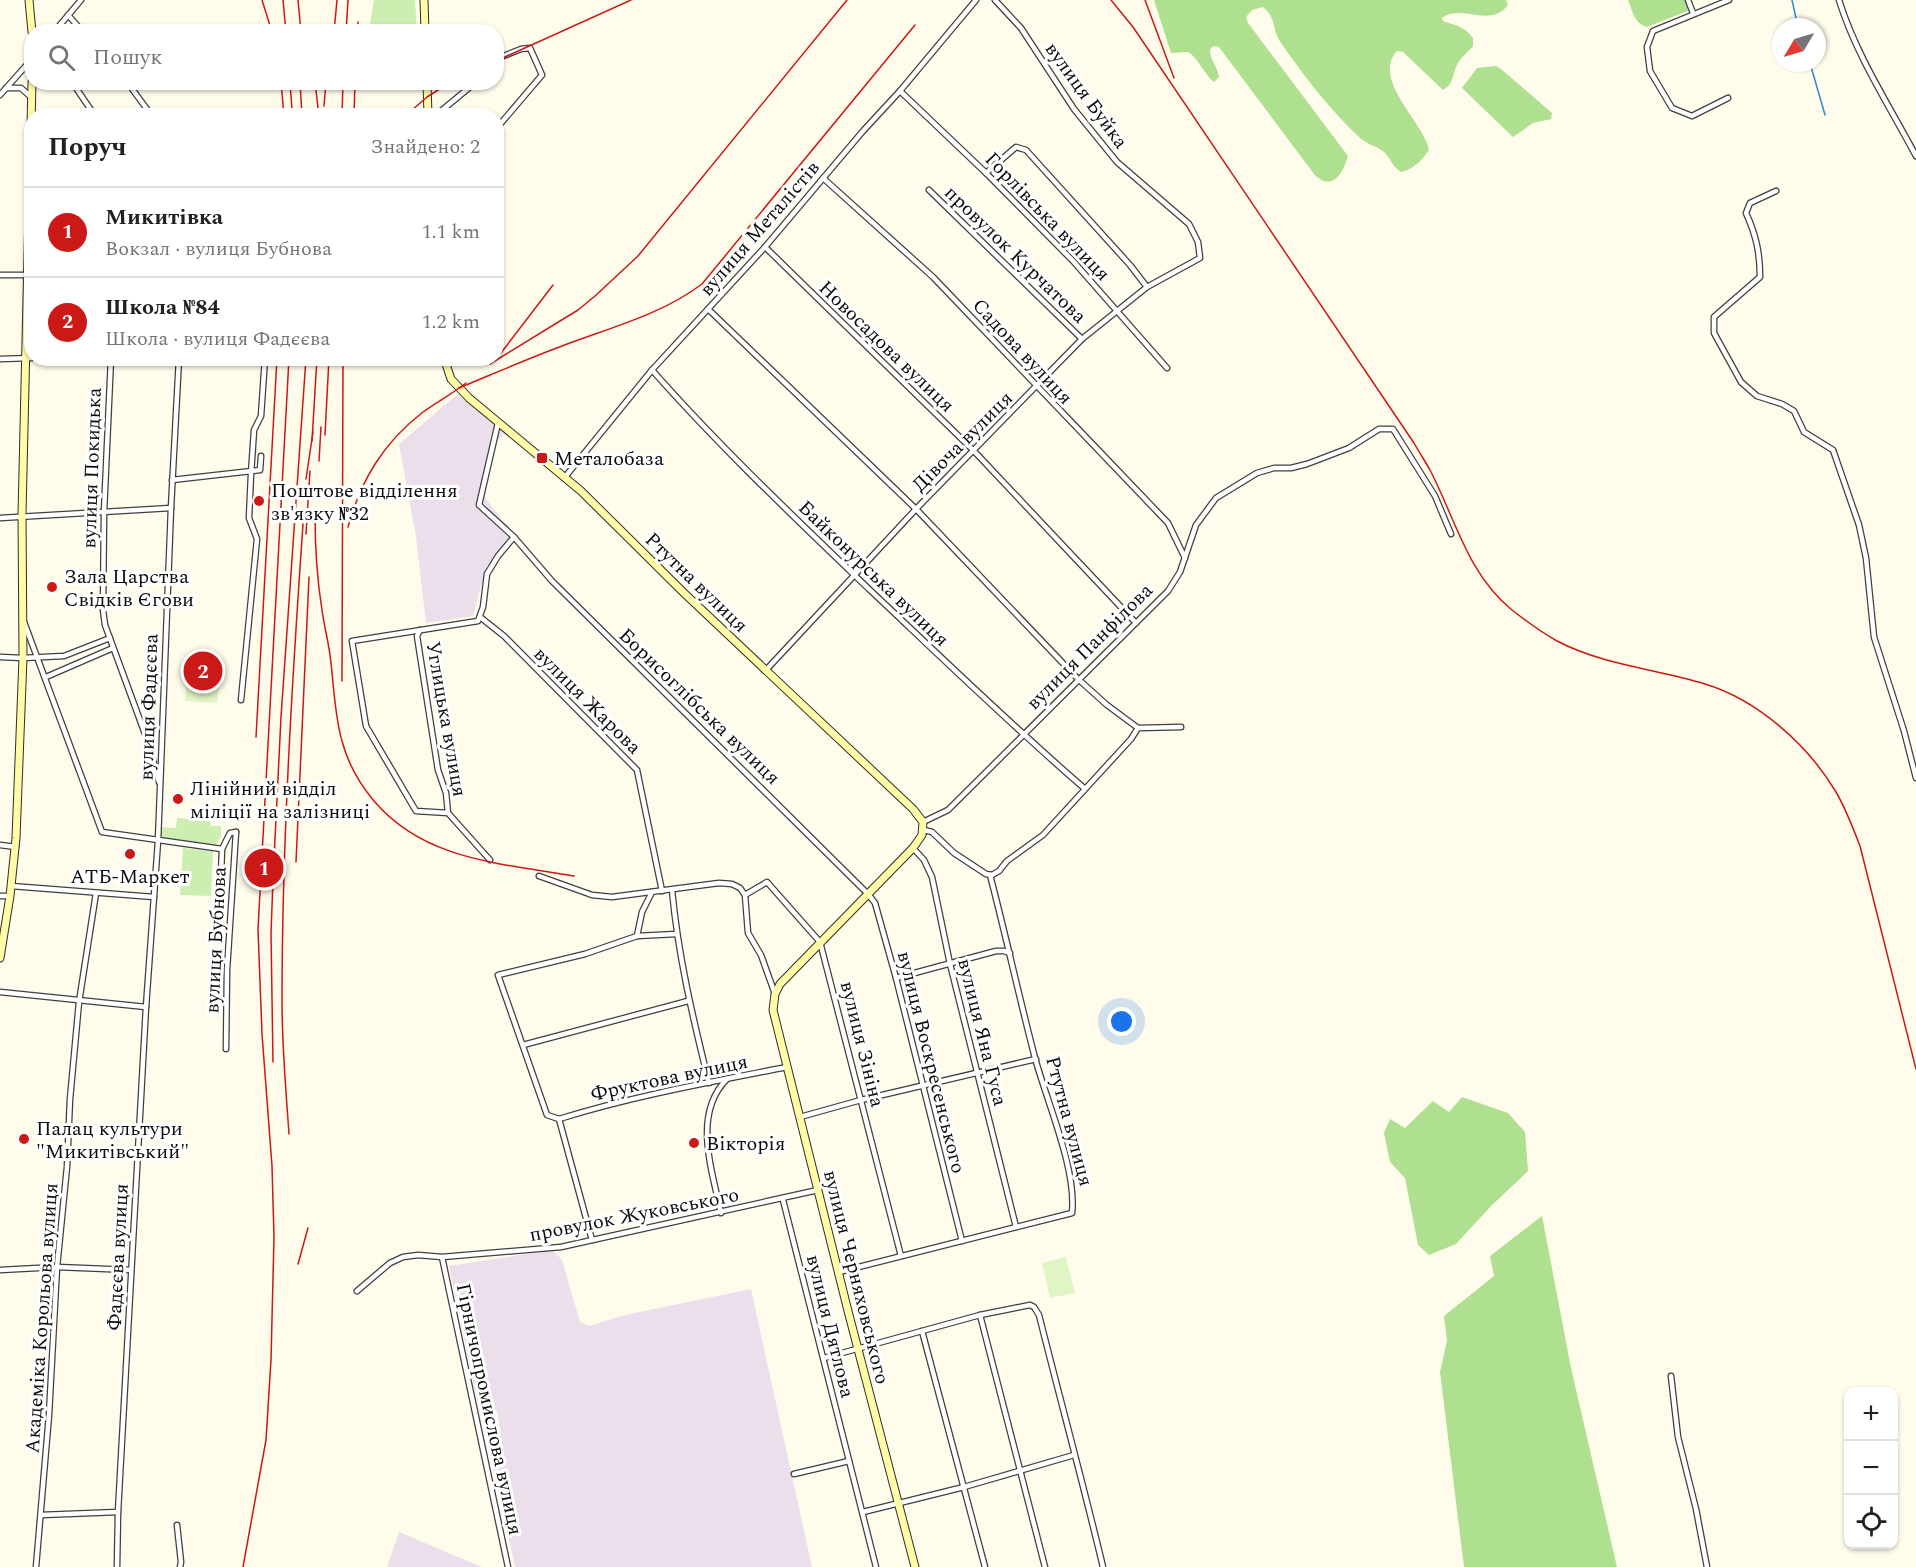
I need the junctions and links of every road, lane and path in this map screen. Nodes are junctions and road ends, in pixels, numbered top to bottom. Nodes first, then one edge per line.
1 (81, 0) edge
2 (424, 0) edge
3 (976, 0) edge
4 (995, 0) edge
5 (1688, 0) edge
6 (1730, 0) edge
7 (1839, 0) edge
8 (28, 1) edge
9 (1693, 13) junction
10 (68, 15) junction
11 (31, 24) edge
12 (61, 24) edge
13 (75, 24) edge
14 (425, 24) edge
15 (504, 56) edge
16 (24, 68) edge
17 (6, 88) junction
18 (32, 90) edge
19 (77, 90) edge
20 (133, 90) edge
21 (427, 90) edge
22 (466, 90) edge
23 (900, 92) junction
24 (0, 95) edge
25 (32, 98) junction
26 (1728, 98) dead end
27 (32, 108) edge
28 (90, 108) edge
29 (146, 108) edge
30 (428, 108) edge
31 (445, 108) edge
32 (504, 120) edge
33 (1916, 156) edge
34 (986, 173) junction
35 (823, 178) junction
36 (928, 190) dead end
37 (1776, 191) dead end
38 (765, 247) junction
39 (1200, 258) joint
40 (0, 275) edge
41 (24, 275) edge
42 (1147, 287) junction
43 (708, 309) junction
44 (1118, 310) junction
45 (1082, 339) junction
46 (24, 358) edge
47 (0, 359) edge
48 (28, 366) edge
49 (111, 366) edge
50 (179, 366) edge
51 (264, 366) edge
52 (445, 366) edge
53 (1167, 368) dead end
54 (652, 370) junction
55 (1037, 387) junction
56 (498, 423) junction
57 (973, 450) junction
58 (261, 456) dead end
59 (251, 470) junction
60 (565, 477) junction
61 (172, 480) junction
62 (171, 508) junction
63 (916, 509) junction
64 (104, 512) junction
65 (22, 515) junction
66 (0, 518) edge
67 (1451, 534) dead end
68 (514, 537) junction
69 (1185, 558) junction
70 (854, 574) junction
71 (23, 618) junction
72 (479, 619) junction
73 (1136, 623) junction
74 (420, 630) junction
75 (110, 638) junction
76 (113, 648) junction
77 (0, 657) edge
78 (39, 657) junction
79 (23, 658) junction
80 (766, 670) junction
81 (46, 678) junction
82 (1078, 679) junction
83 (241, 700) dead end
84 (1181, 727) dead end
85 (1138, 728) junction
86 (1022, 735) junction
87 (1916, 778) edge
88 (159, 785) junction
89 (1084, 788) junction
90 (448, 813) junction
91 (923, 826) junction
92 (158, 841) junction
93 (0, 844) edge
94 (16, 847) junction
95 (222, 849) junction
96 (914, 849) junction
97 (490, 861) dead end
98 (991, 875) junction
99 (539, 876) dead end
100 (11, 886) junction
101 (672, 890) junction
102 (662, 891) junction
103 (652, 892) junction
104 (96, 893) junction
105 (868, 894) junction
106 (745, 895) junction
107 (0, 896) edge
108 (10, 896) junction
109 (154, 897) junction
110 (220, 899) dead end
111 (676, 934) junction
112 (637, 936) junction
113 (820, 942) junction
114 (1010, 953) junction
115 (0, 958) edge
116 (950, 964) junction
117 (896, 978) junction
118 (0, 992) edge
119 (775, 994) junction
120 (688, 1001) junction
121 (79, 1002) junction
122 (146, 1007) junction
123 (523, 1046) junction
124 (226, 1049) dead end
125 (1036, 1059) junction
126 (787, 1067) junction
127 (978, 1072) junction
128 (727, 1079) junction
129 (709, 1083) junction
130 (922, 1086) junction
131 (861, 1100) junction
132 (800, 1118) junction
133 (558, 1119) junction
134 (818, 1191) junction
135 (783, 1200) junction
136 (721, 1213) junction
137 (1016, 1227) junction
138 (592, 1240) junction
139 (962, 1241) junction
140 (901, 1256) junction
141 (442, 1257) junction
142 (57, 1267) junction
143 (0, 1270) edge
144 (131, 1270) junction
145 (839, 1272) junction
146 (357, 1291) dead end
147 (980, 1315) junction
148 (922, 1331) junction
149 (857, 1347) junction
150 (824, 1358) junction
151 (1671, 1376) dead end
152 (1074, 1455) junction
153 (849, 1461) junction
154 (1020, 1470) junction
155 (794, 1474) dead end
156 (964, 1487) junction
157 (899, 1503) junction
158 (118, 1512) junction
159 (862, 1512) junction
160 (41, 1515) junction
161 (177, 1525) dead end
162 (36, 1567) edge
163 (117, 1567) edge
164 (180, 1567) edge
165 (508, 1567) edge
166 (876, 1567) edge
167 (915, 1567) edge
168 (985, 1567) edge
169 (1046, 1567) edge
170 (1103, 1567) edge
171 (1707, 1567) edge

1 - 10 street
2 - 14 main road
3 - 23 street, вулиця Металістів
4 - 39 street, вулиця Буйка
5 - 9 street
6 - 9 street
7 - 33 street
8 - 11 main road
9 - 26 street
10 - 12 street
10 - 13 street
15 - 32 street
16 - 17 street
17 - 24 street
17 - 25 street
18 - 25 main road
19 - 28 street
20 - 29 street
21 - 30 main road
22 - 31 street
23 - 34 street, Горлівська вулиця
23 - 35 street, вулиця Металістів
25 - 27 main road
34 - 42 street
34 - 44 street, Горлівська вулиця
35 - 38 street, вулиця Металістів
35 - 55 street, Садова вулиця
36 - 45 street, провулок Курчатова
37 - 87 street
38 - 43 street, вулиця Металістів
38 - 57 street, Новосадова вулиця
39 - 42 street, Дівоча вулиця
40 - 41 street
42 - 44 street, Дівоча вулиця
43 - 54 street, вулиця Металістів
43 - 63 street
44 - 45 street, Дівоча вулиця
44 - 53 street, Горлівська вулиця
45 - 55 street, Дівоча вулиця
46 - 47 street
48 - 65 main road
49 - 64 street, вулиця Покидька
50 - 61 street, вулиця Фадєєва
51 - 59 street
52 - 56 main road, Ртутна вулиця
54 - 60 street, вулиця Металістів
54 - 70 street, Байконурська вулиця
55 - 57 street, Дівоча вулиця
55 - 69 street, Садова вулиця
56 - 60 main road, Ртутна вулиця
56 - 68 street, Борисоглібська вулиця
57 - 63 street, Дівоча вулиця
57 - 73 street, Новосадова вулиця
58 - 59 street
59 - 61 street
59 - 83 street
60 - 80 main road, Ртутна вулиця
61 - 62 street, вулиця Фадєєва
62 - 64 street
62 - 88 street, вулиця Фадєєва
63 - 70 street, Дівоча вулиця
63 - 82 street
64 - 65 street
64 - 75 street, вулиця Покидька
65 - 66 street
65 - 71 main road
67 - 69 street, вулиця Панфілова
68 - 72 street
68 - 105 street, Борисоглібська вулиця
69 - 73 street, вулиця Панфілова
70 - 80 street, Дівоча вулиця
70 - 86 street, Байконурська вулиця
71 - 78 street
71 - 79 main road
72 - 74 street, Углицька вулиця
72 - 102 street, вулиця Жарова
73 - 82 street, вулиця Панфілова
74 - 90 street, Углицька вулиця
74 - 90 street, Углицька вулиця
75 - 76 street, вулиця Покидька
75 - 78 street
76 - 81 street
76 - 88 street, вулиця Покидька
77 - 79 street
78 - 79 street
78 - 81 street
79 - 94 main road
80 - 91 main road, Ртутна вулиця
81 - 92 street
82 - 85 street
82 - 86 street, вулиця Панфілова
84 - 85 street
85 - 89 street
86 - 89 street, Байконурська вулиця
86 - 91 street, вулиця Панфілова
88 - 92 street, вулиця Фадєєва
89 - 98 street
90 - 97 street, Углицька вулиця
91 - 96 main road
91 - 98 street, Ртутна вулиця
92 - 95 street
92 - 109 street, Фадєєва вулиця
93 - 94 street
94 - 100 main road
95 - 110 street
95 - 124 street, вулиця Бубнова
96 - 105 main road
96 - 116 street, вулиця Яна Гуса
98 - 114 street, Ртутна вулиця
99 - 103 street
100 - 104 street
100 - 108 main road
101 - 102 street
101 - 106 street
101 - 111 street
102 - 103 street
103 - 112 street
104 - 109 street
104 - 121 street, Академіка Корольова вулиця
105 - 113 main road
105 - 117 street, вулиця Воскресенського
106 - 113 street, вулиця Зініна
106 - 119 street
107 - 108 street
108 - 115 main road
109 - 122 street, Фадєєва вулиця
111 - 112 street
111 - 120 street
112 - 123 street
113 - 119 main road
113 - 131 street, вулиця Зініна
114 - 116 street
114 - 125 street, Ртутна вулиця
116 - 117 street
116 - 127 street, вулиця Яна Гуса
117 - 130 street, вулиця Воскресенського
118 - 121 street
119 - 126 main road, вулиця Черняховського
120 - 123 street
120 - 129 street
121 - 122 street
121 - 142 street, Академіка Корольова вулиця
122 - 144 street, Фадєєва вулиця
123 - 133 street
125 - 127 street
125 - 137 street, Ртутна вулиця
126 - 128 street, Фруктова вулиця
126 - 132 main road, вулиця Черняховського
127 - 130 street
127 - 137 street, вулиця Яна Гуса
128 - 129 street, Фруктова вулиця
128 - 136 street
129 - 133 street, Фруктова вулиця
130 - 131 street
130 - 139 street, вулиця Воскресенського
131 - 132 street
131 - 140 street, вулиця Зініна
132 - 134 main road, вулиця Черняховського
133 - 138 street
134 - 135 street, провулок Жуковського
134 - 145 main road, вулиця Черняховського
135 - 136 street, провулок Жуковського
135 - 150 street, вулиця Дятлова
136 - 138 street, провулок Жуковського
137 - 139 street, Ртутна вулиця
138 - 141 street, провулок Жуковського
139 - 140 street, Ртутна вулиця
140 - 145 street, Ртутна вулиця
141 - 146 street, провулок Жуковського
141 - 165 street, Гірничопромислова вулиця
142 - 143 street
142 - 144 street
142 - 160 street, Академіка Корольова вулиця
144 - 158 street, Фадєєва вулиця
145 - 149 main road, вулиця Черняховського
147 - 148 street
147 - 152 street
147 - 154 street
148 - 149 street
148 - 156 street
149 - 150 street
149 - 157 main road, вулиця Черняховського
150 - 153 street, вулиця Дятлова
151 - 171 street
152 - 154 street
152 - 170 street
153 - 155 street
153 - 159 street, вулиця Дятлова
154 - 156 street
154 - 169 street
156 - 157 street
156 - 168 street
157 - 159 street
157 - 167 main road, вулиця Черняховського
158 - 160 street
158 - 163 street, Фадєєва вулиця
159 - 166 street, вулиця Дятлова
160 - 162 street, Академіка Корольова вулиця
161 - 164 street

